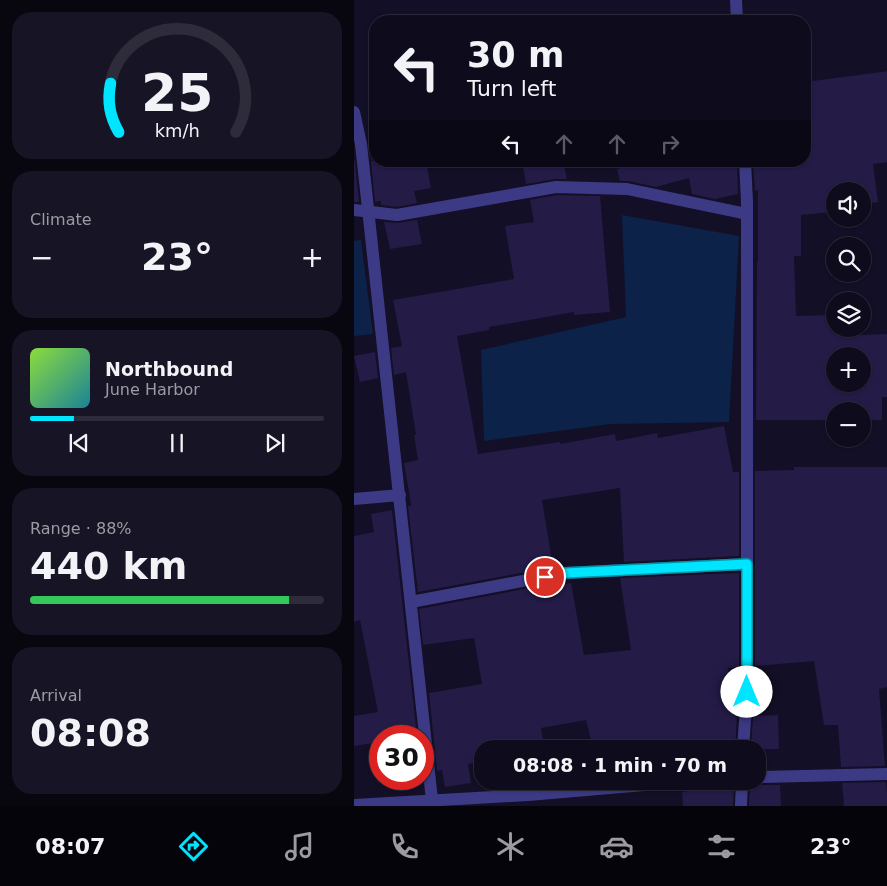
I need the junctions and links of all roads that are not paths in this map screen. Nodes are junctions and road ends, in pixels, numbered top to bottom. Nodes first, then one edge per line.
1 (736, 0) edge
2 (737, 15) edge
3 (354, 112) edge
4 (745, 167) edge
5 (354, 210) edge
6 (369, 211) junction
7 (747, 214) junction
8 (400, 494) junction
9 (354, 499) edge
10 (747, 564) junction
11 (411, 602) junction
12 (744, 740) edge
13 (887, 774) edge
14 (766, 777) edge
15 (586, 790) edge
16 (742, 790) edge
17 (432, 800) junction
18 (354, 805) edge
19 (741, 806) edge

1 - 2 street
3 - 6 street
4 - 7 street
5 - 6 street
6 - 7 street
6 - 8 street
7 - 10 street
8 - 9 street
8 - 11 street
10 - 11 street
10 - 12 street
11 - 17 street
13 - 14 street
15 - 17 street
16 - 19 street
17 - 18 street

